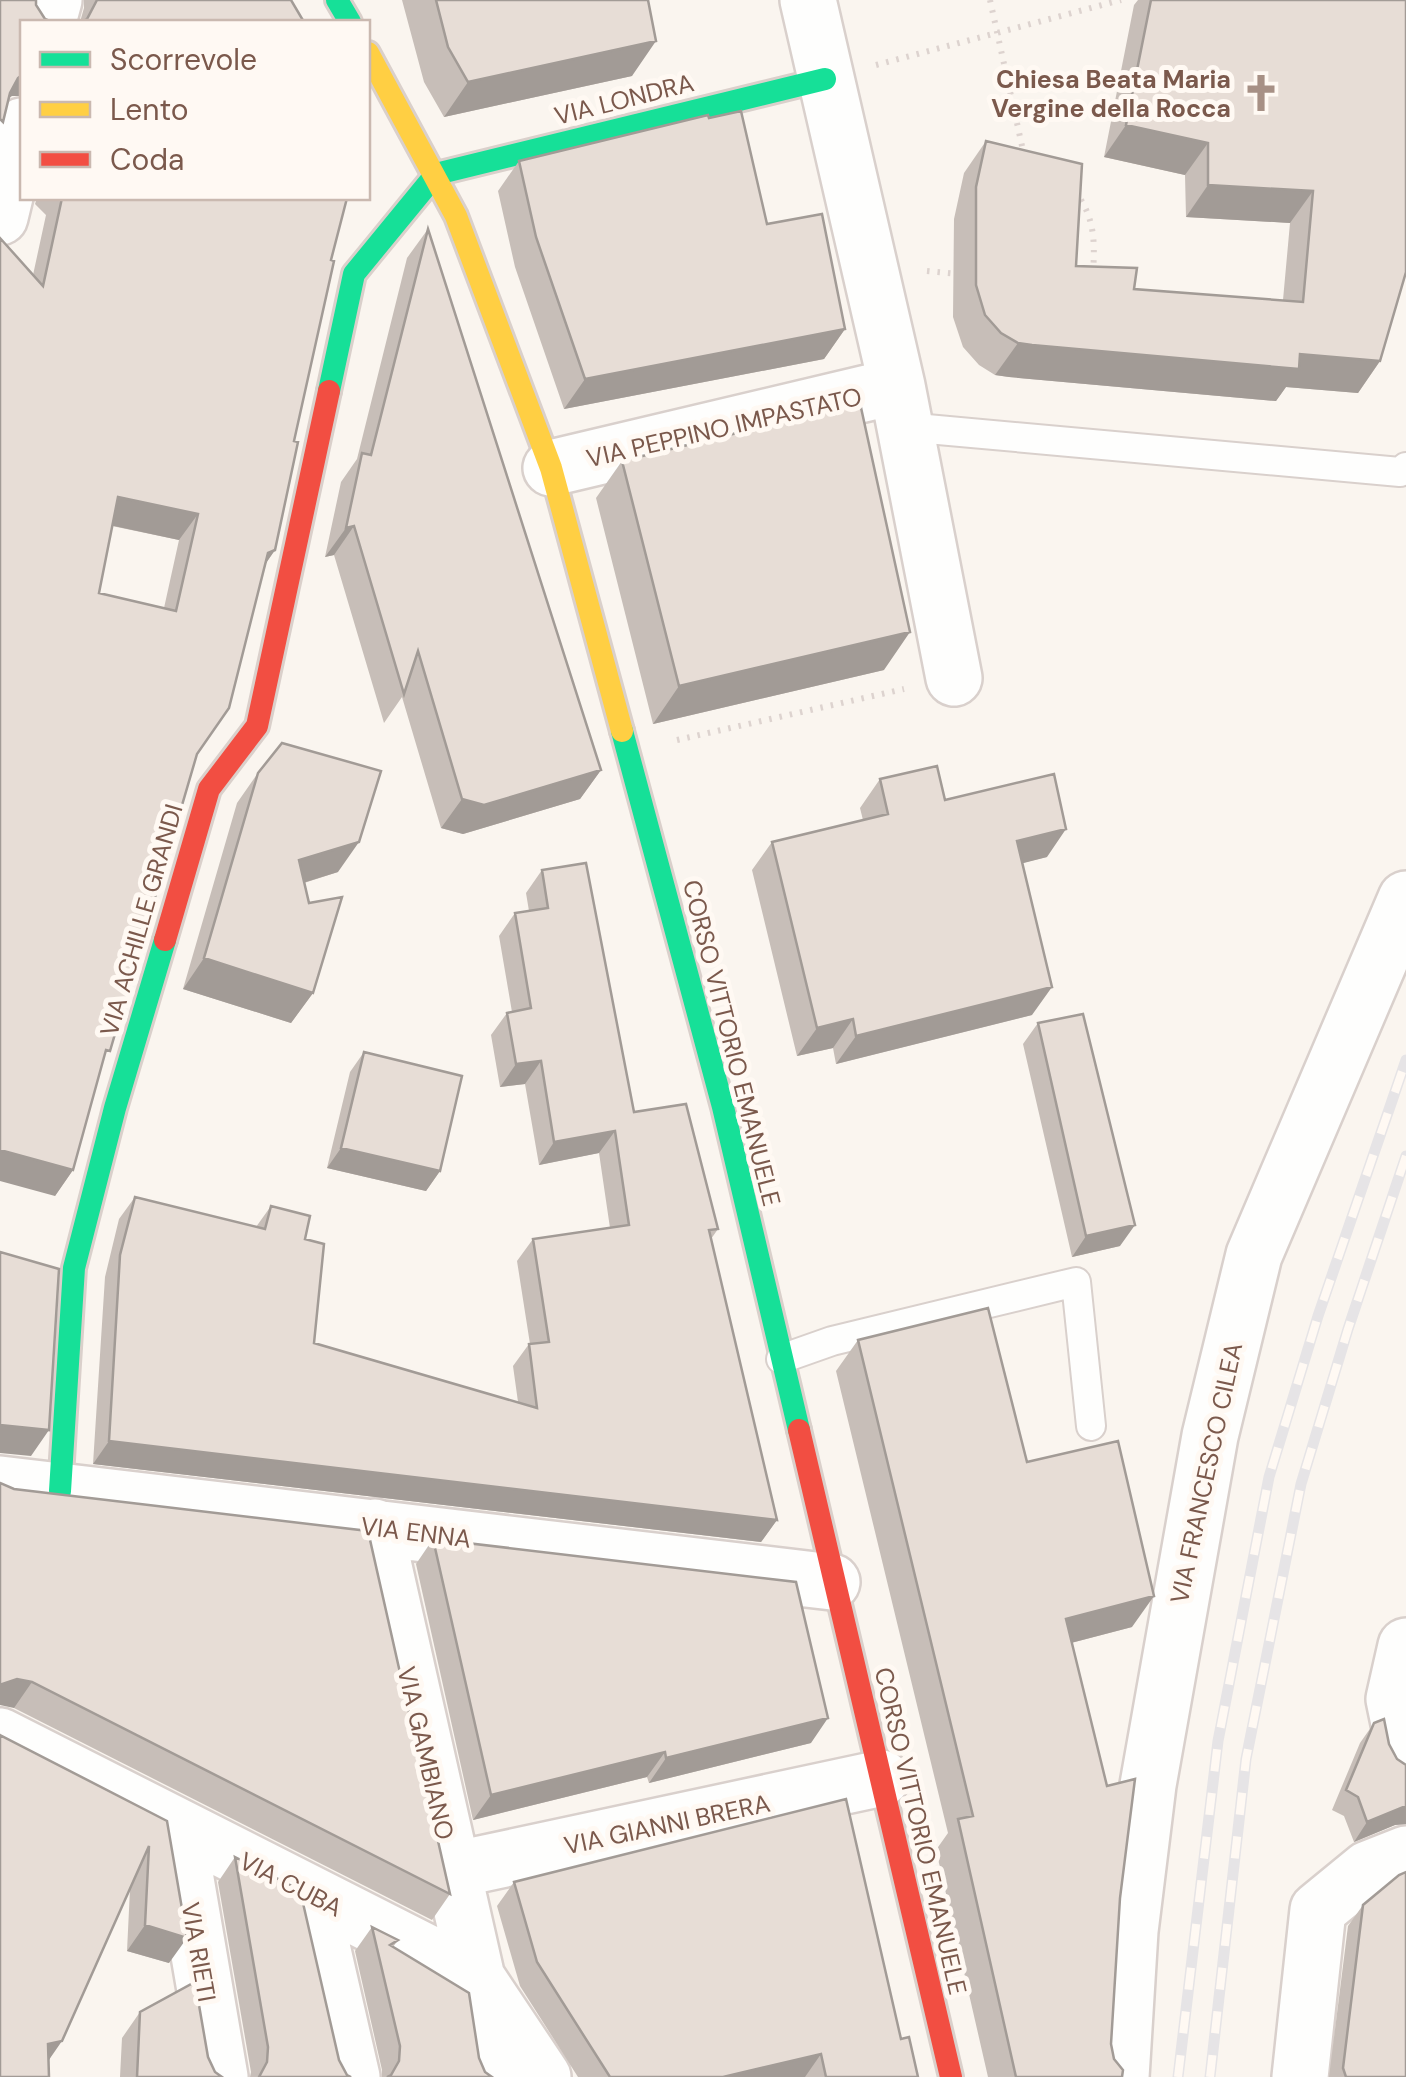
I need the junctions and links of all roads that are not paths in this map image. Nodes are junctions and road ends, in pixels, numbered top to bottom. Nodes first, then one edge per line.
1 (808, 0) edge
2 (370, 57) edge
3 (825, 78) junction
4 (20, 134) edge
5 (436, 174) junction
6 (0, 217) edge
7 (901, 406) junction
8 (1406, 467) edge
9 (551, 468) junction
10 (954, 678) road end
11 (1406, 898) edge
12 (780, 1360) junction
13 (1091, 1426) dead end
14 (0, 1484) edge
15 (60, 1491) junction
16 (375, 1527) junction
17 (832, 1582) junction
18 (1406, 1646) edge
19 (5, 1752) edge
20 (1406, 1757) edge
21 (882, 1778) junction
22 (178, 1827) junction
23 (1406, 1854) edge
24 (453, 1870) junction
25 (310, 1894) junction
26 (477, 1978) junction
27 (220, 2077) edge
28 (352, 2077) edge
29 (493, 2077) edge
30 (544, 2077) edge
31 (950, 2077) edge
32 (1121, 2077) edge
33 (1300, 2077) edge

1 - 3 street
2 - 5 main road, CORSO VITTORIO EMANUELE
3 - 5 main road, VIA LONDRA
3 - 7 street
4 - 6 street
5 - 9 main road, CORSO VITTORIO EMANUELE
5 - 15 main road, VIA ACHILLE GRANDI
7 - 8 lane
7 - 9 street, VIA PEPPINO IMPASTATO
7 - 10 street
9 - 12 main road, CORSO VITTORIO EMANUELE
11 - 32 street, VIA FRANCESCO CILEA
12 - 13 lane
12 - 17 main road, CORSO VITTORIO EMANUELE
14 - 15 street, VIA ENNA
15 - 16 street, VIA ENNA
16 - 17 street, VIA ENNA
16 - 24 street, VIA GAMBIANO
17 - 21 main road, CORSO VITTORIO EMANUELE
18 - 20 street
19 - 22 street, VIA CUBA
21 - 24 street, VIA GIANNI BRERA
21 - 31 main road, CORSO VITTORIO EMANUELE
22 - 25 street, VIA CUBA
22 - 27 street, VIA RIETI
23 - 33 street
24 - 26 street, VIA GAMBIANO
25 - 26 street, VIA CUBA
25 - 28 street
26 - 29 street, VIA GAMBIANO
26 - 30 street, VIA CUBA

